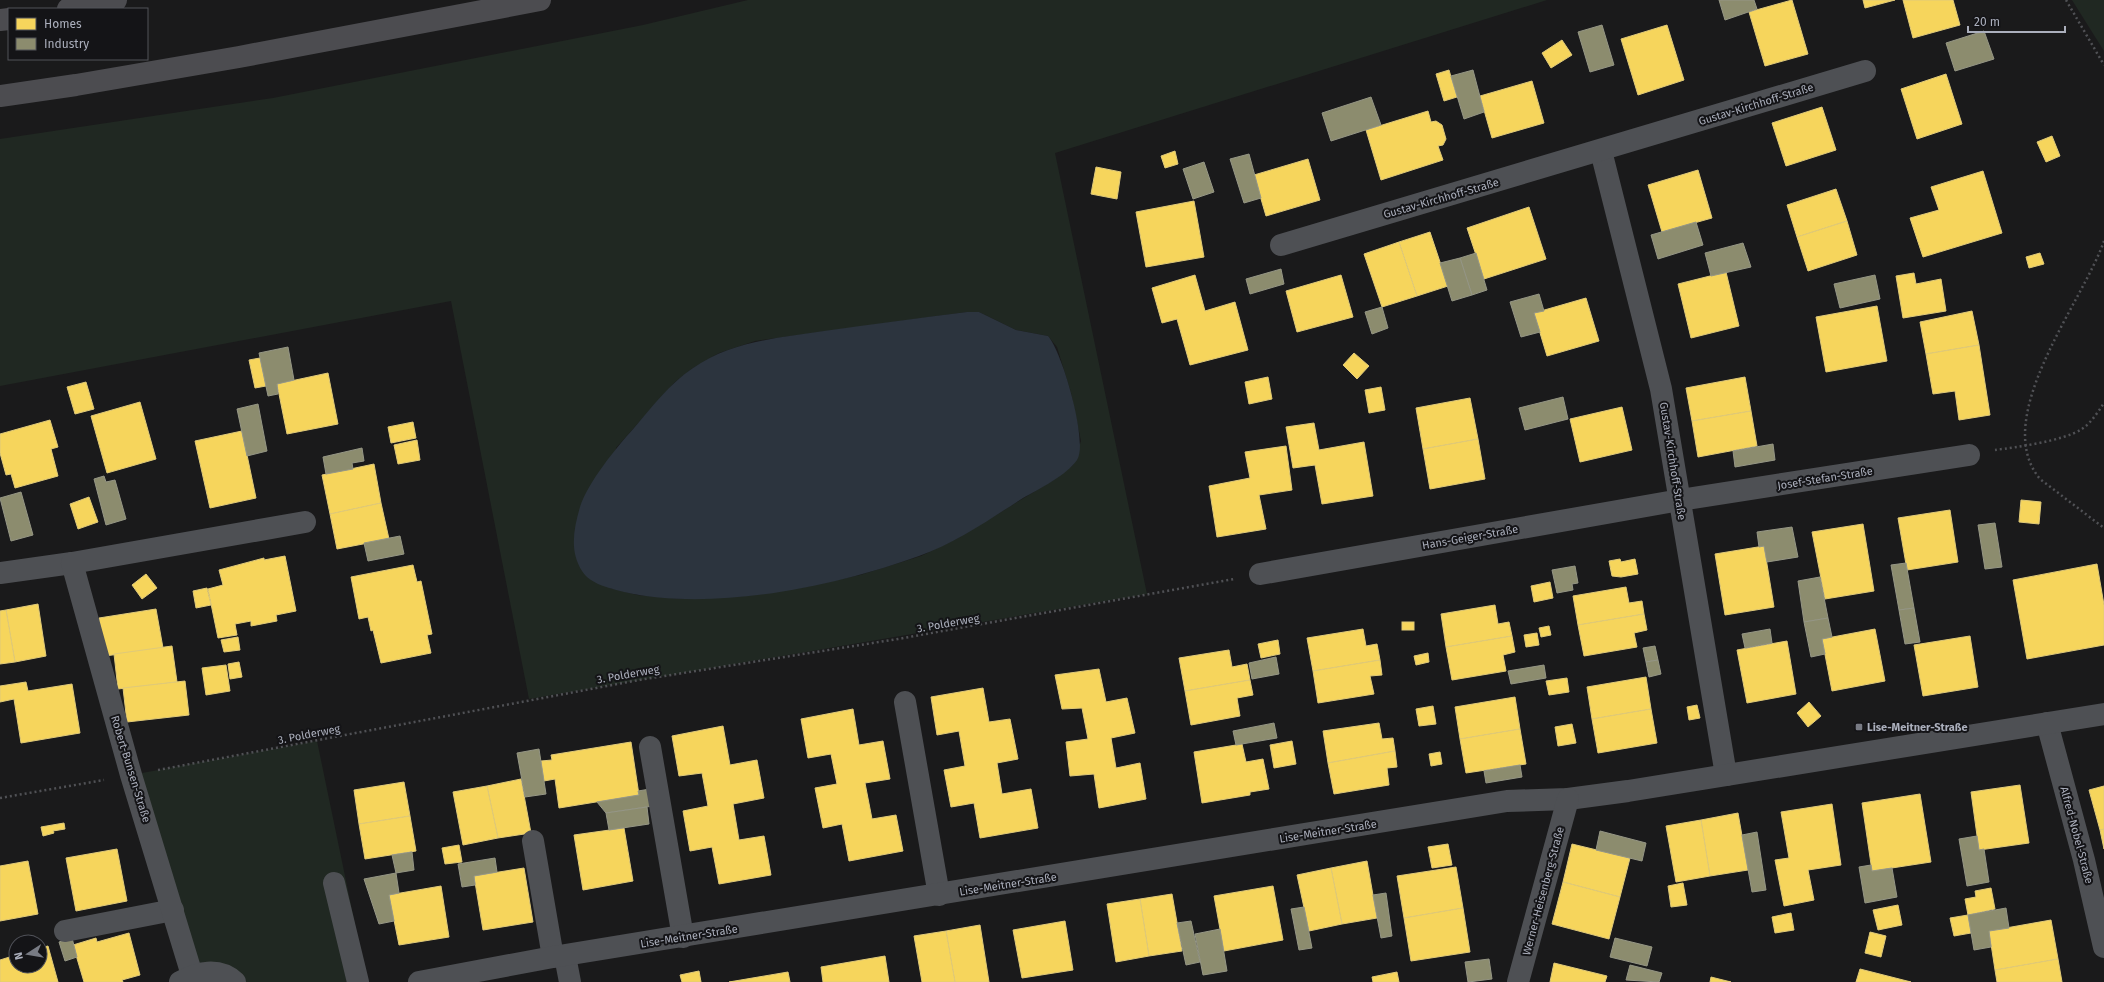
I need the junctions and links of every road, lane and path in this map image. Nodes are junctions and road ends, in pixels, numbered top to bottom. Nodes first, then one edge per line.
1 (116, 0) edge
2 (540, 0) edge
3 (2066, 0) edge
4 (73, 8) edge
5 (2104, 65) edge
6 (1865, 71) dead end
7 (0, 96) edge
8 (1601, 151) junction
9 (2104, 241) edge
10 (1281, 245) dead end
11 (2104, 403) edge
12 (2025, 446) junction
13 (1969, 455) dead end
14 (1680, 500) junction
15 (305, 522) dead end
16 (2104, 528) edge
17 (72, 563) junction
18 (0, 573) edge
19 (1260, 574) joint
20 (905, 702) dead end
21 (2104, 714) edge
22 (2047, 724) junction
23 (650, 747) dead end
24 (132, 775) junction
25 (1726, 775) junction
26 (0, 798) edge
27 (1568, 799) junction
28 (533, 841) dead end
29 (334, 884) dead end
30 (939, 895) junction
31 (174, 910) junction
32 (66, 931) dead end
33 (683, 937) junction
34 (2104, 947) edge
35 (559, 957) junction
36 (186, 978) edge
37 (235, 982) edge
38 (358, 982) edge
39 (420, 982) edge
40 (570, 982) edge
41 (1518, 982) edge

1 - 4 highway
2 - 7 highway
3 - 5 path
6 - 8 street, Gustav-Kirchhoff-Straße
8 - 10 street, Gustav-Kirchhoff-Straße
8 - 14 street, Gustav-Kirchhoff-Straße
9 - 12 path
11 - 12 path
12 - 16 path
13 - 14 street, Josef-Stefan-Straße
14 - 19 street, Hans-Geiger-Straße
14 - 25 street, Gustav-Kirchhoff-Straße
15 - 17 street
17 - 18 street
17 - 24 street, Robert-Bunsen-Straße
19 - 24 path, 3. Polderweg
20 - 30 street
21 - 22 street, Lise-Meitner-Straße
22 - 25 street, Lise-Meitner-Straße
22 - 34 street, Alfred-Nobel-Straße
23 - 33 street
24 - 26 path, 3. Polderweg
24 - 31 street, Robert-Bunsen-Straße
25 - 27 street, Lise-Meitner-Straße
27 - 30 street, Lise-Meitner-Straße
27 - 41 street, Werner-Heisenberg-Straße
28 - 35 street
29 - 38 street
30 - 33 street, Lise-Meitner-Straße
31 - 32 street
31 - 36 street, Robert-Bunsen-Straße
33 - 35 street, Lise-Meitner-Straße
35 - 39 street, Lise-Meitner-Straße
35 - 40 street
36 - 37 street

